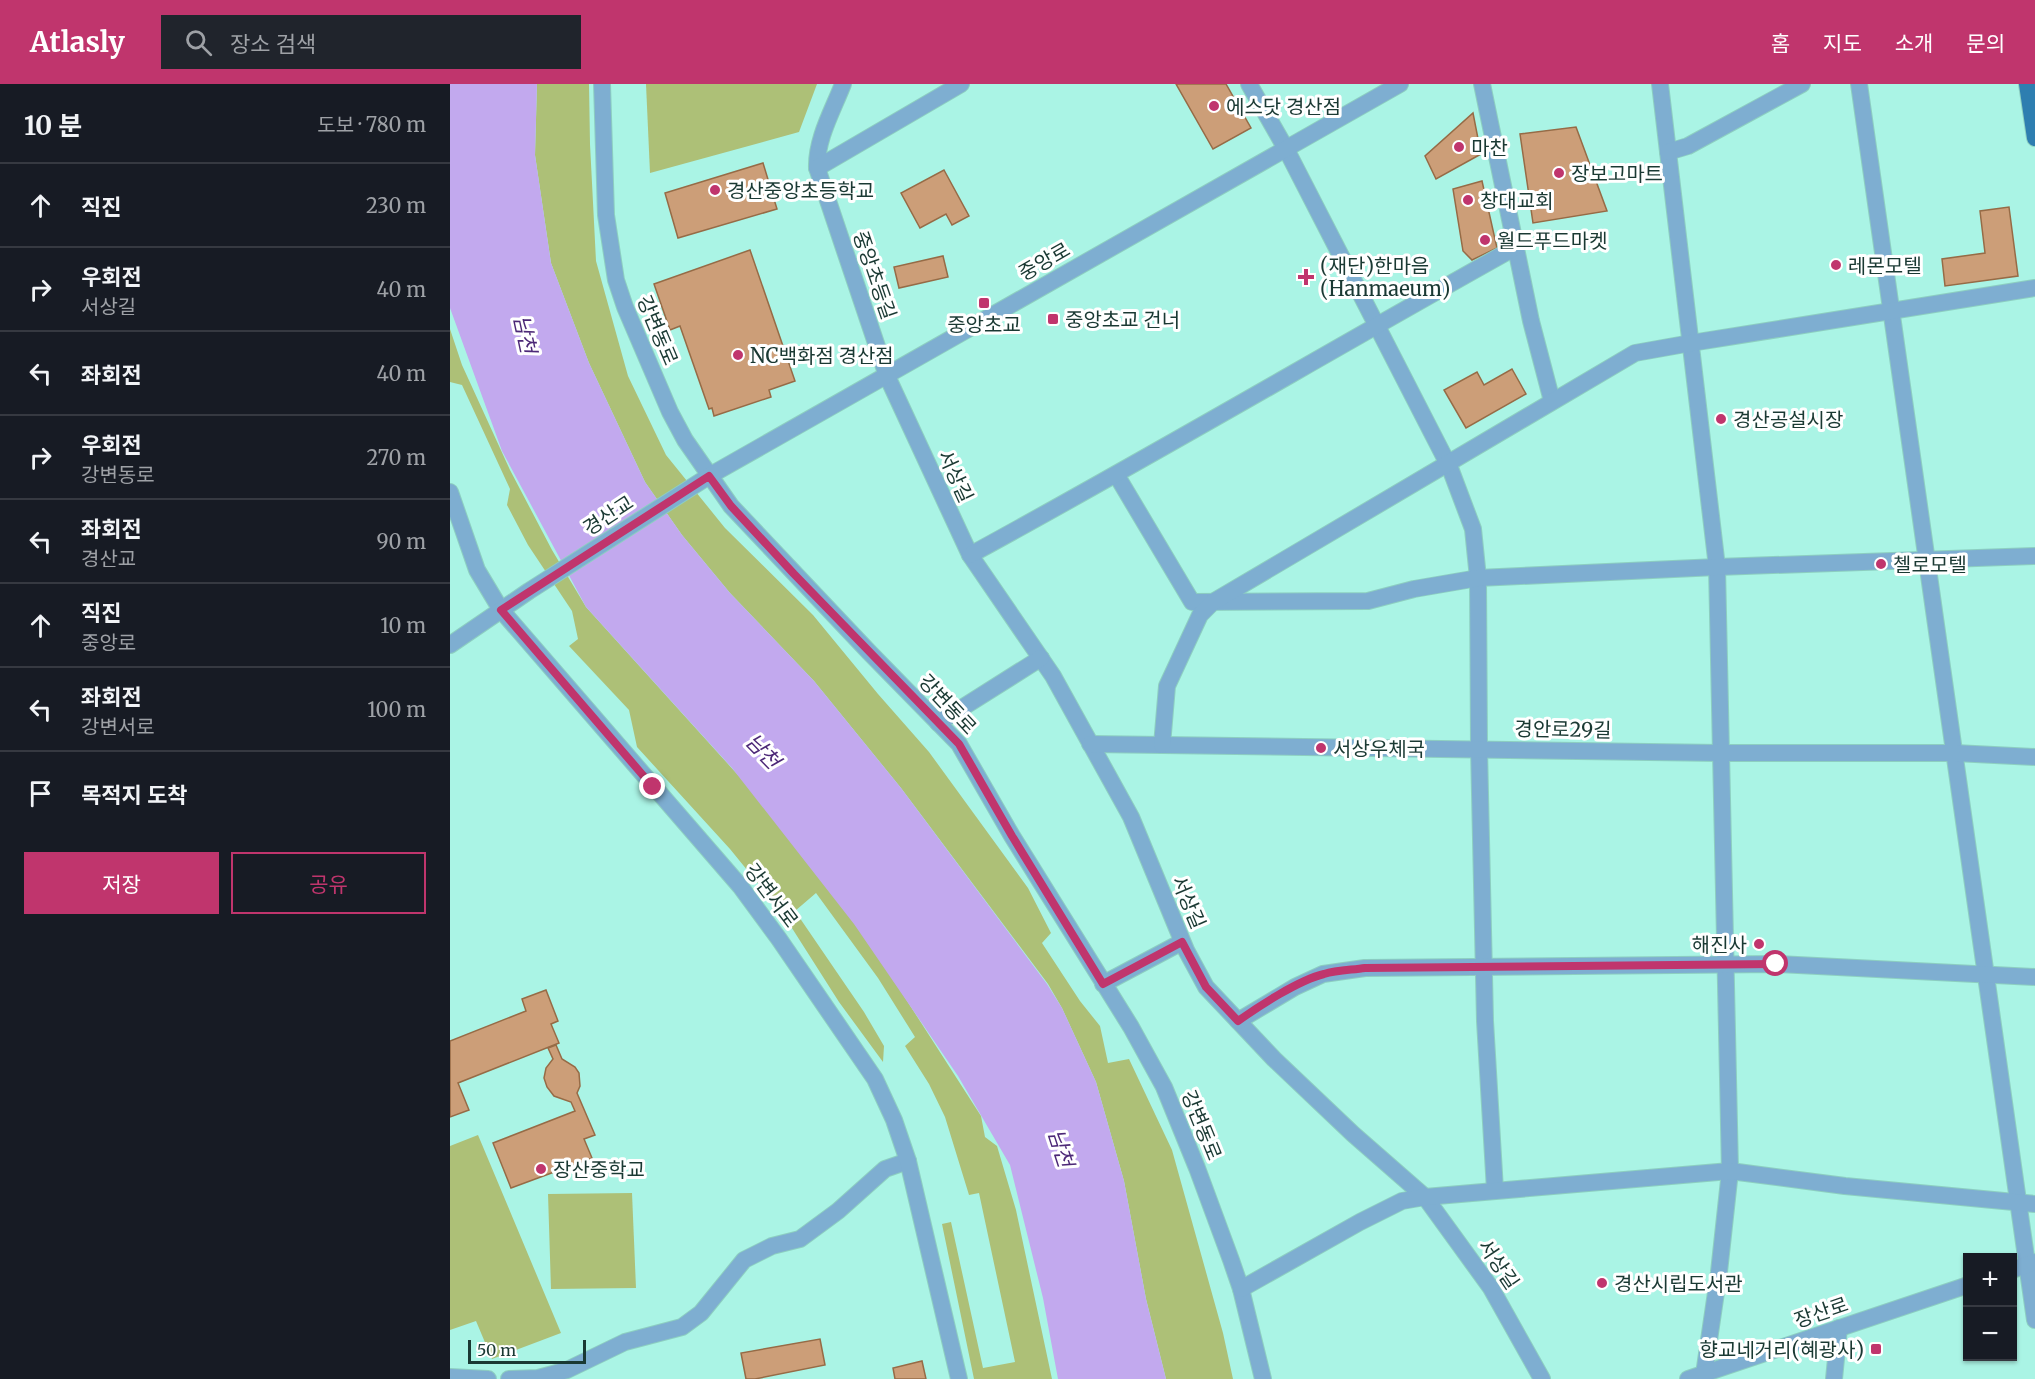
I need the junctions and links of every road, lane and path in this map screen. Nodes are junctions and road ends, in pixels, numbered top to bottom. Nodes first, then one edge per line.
1 (602, 84) edge
2 (843, 84) edge
3 (961, 84) edge
4 (1249, 84) edge
5 (1400, 84) edge
6 (1482, 84) edge
7 (1660, 84) edge
8 (1802, 84) edge
9 (1859, 84) edge
10 (2027, 84) edge
11 (2035, 138) edge
12 (1286, 149) junction
13 (1668, 152) junction
14 (817, 168) junction
15 (1516, 247) junction
16 (2035, 288) edge
17 (1892, 312) junction
18 (1377, 324) junction
19 (1691, 343) junction
20 (887, 376) junction
21 (1552, 401) junction
22 (1448, 464) junction
23 (709, 476) junction
24 (1117, 476) junction
25 (450, 492) edge
26 (970, 555) junction
27 (2035, 556) edge
28 (1927, 559) junction
29 (1718, 567) junction
30 (1478, 578) junction
31 (1213, 602) junction
32 (501, 610) junction
33 (450, 645) edge
34 (1041, 658) junction
35 (938, 723) junction
36 (1090, 744) junction
37 (1162, 745) junction
38 (1479, 748) junction
39 (1720, 753) junction
40 (1955, 753) junction
41 (2035, 757) edge
42 (1182, 942) junction
43 (1724, 965) junction
44 (1484, 967) junction
45 (1987, 974) junction
46 (2035, 977) edge
47 (1103, 984) junction
48 (1238, 1021) junction
49 (908, 1161) junction
50 (1730, 1171) junction
51 (1496, 1190) junction
52 (1425, 1197) junction
53 (2027, 1203) edge
54 (2025, 1266) edge
55 (1963, 1287) edge
56 (1241, 1289) junction
57 (2035, 1320) edge
58 (1839, 1329) junction
59 (1696, 1376) edge
60 (450, 1377) edge
61 (488, 1379) edge
62 (509, 1379) edge
63 (959, 1379) edge
64 (1263, 1379) edge
65 (1542, 1379) edge
66 (1834, 1379) edge

1 - 23 street, 강변동로
2 - 14 street, 중앙초등길
3 - 14 street
4 - 12 street
5 - 12 street, 중앙로
6 - 15 street
7 - 13 street
8 - 13 street
9 - 17 street
10 - 11 main road
12 - 18 street
12 - 20 street, 중앙로
13 - 19 street
14 - 20 street, 중앙초등길
15 - 18 street
15 - 21 street
16 - 17 street
17 - 19 street
17 - 28 street
18 - 22 street
18 - 24 street
19 - 21 street
19 - 29 street
20 - 23 street, 중앙로
20 - 26 street, 서상길
21 - 22 street
22 - 30 street
22 - 31 street
23 - 32 street, 경산교
23 - 35 street, 강변동로
24 - 26 street
24 - 31 street
25 - 32 street, 강변서로
26 - 34 street, 서상길
27 - 28 street
28 - 29 street
28 - 40 street
29 - 30 street
29 - 39 street
30 - 31 street
30 - 38 street
31 - 37 street
32 - 33 street
32 - 49 street, 강변서로
34 - 35 street
34 - 36 street, 서상길
35 - 47 street, 강변동로
36 - 37 street, 경안로29길
36 - 42 street, 서상길
37 - 38 street, 경안로29길
38 - 39 street, 경안로29길
38 - 44 street
39 - 40 street, 경안로29길
39 - 43 street
40 - 41 street, 경안로29길
40 - 45 street
42 - 47 street
42 - 48 street, 서상길
43 - 44 street
43 - 45 street
43 - 50 street
44 - 48 street
44 - 51 street
45 - 46 street
45 - 53 street
47 - 56 street, 강변동로
48 - 52 street, 서상길
49 - 62 street
49 - 63 street, 강변서로
50 - 51 street
50 - 53 street
50 - 59 street
51 - 52 street
52 - 56 street
52 - 65 street, 서상길
53 - 54 street
54 - 57 street
55 - 58 street, 장산로
56 - 64 street, 강변동로
58 - 59 street, 장산로
58 - 66 street
60 - 61 street

